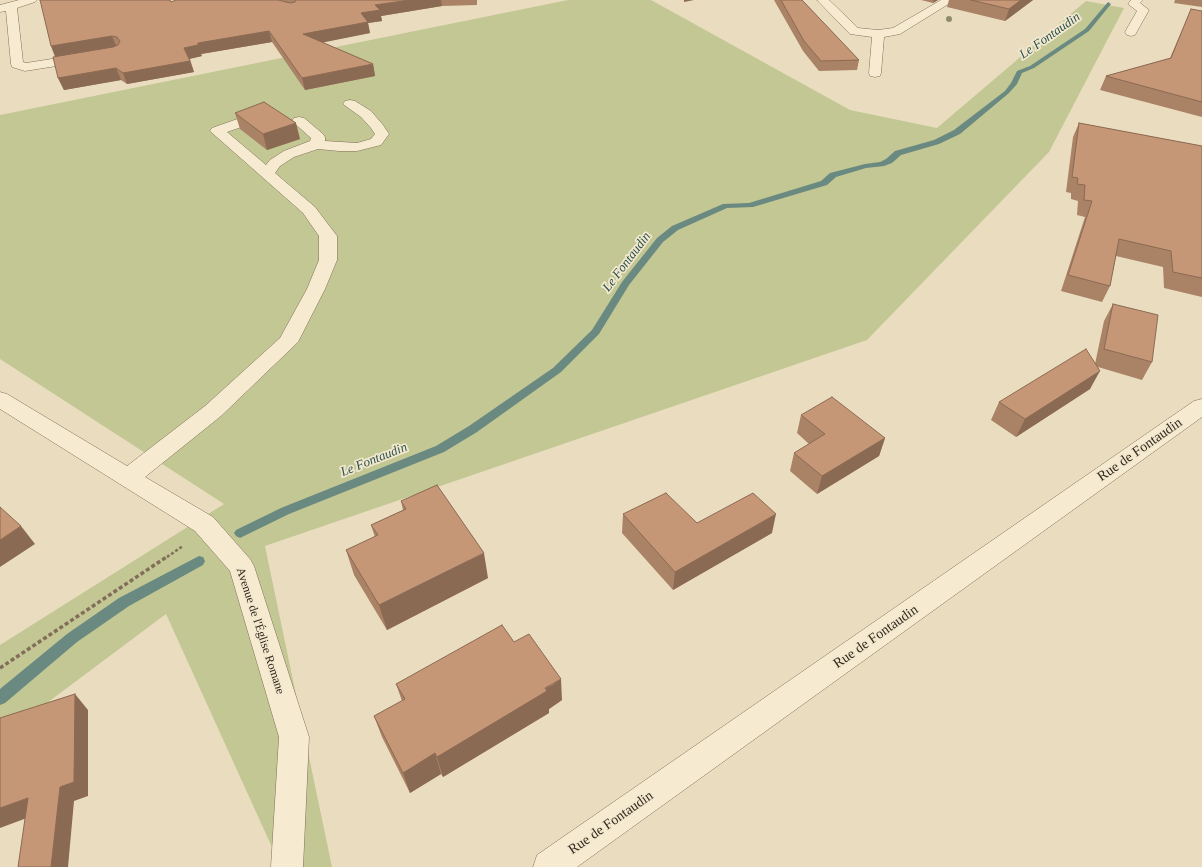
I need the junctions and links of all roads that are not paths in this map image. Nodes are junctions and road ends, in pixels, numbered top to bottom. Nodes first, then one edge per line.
1 (30, 0) edge
2 (823, 0) edge
3 (949, 0) edge
4 (1131, 2) edge
5 (4, 6) edge
6 (1131, 32) dead end
7 (878, 34) junction
8 (94, 57) edge
9 (875, 73) dead end
10 (350, 104) dead end
11 (248, 120) edge
12 (299, 121) dead end
13 (317, 144) junction
14 (267, 174) junction
15 (0, 399) edge
16 (1201, 408) edge
17 (128, 478) junction
18 (287, 867) edge
19 (550, 867) edge

1 - 5 street
2 - 7 street
3 - 7 street
4 - 6 street
5 - 8 street
7 - 9 street
10 - 13 street
11 - 14 street
12 - 13 street
13 - 14 street
14 - 17 street
15 - 17 street, Avenue de l'Église Romane
16 - 19 street, Rue de Fontaudin
17 - 18 street, Avenue de l'Église Romane

